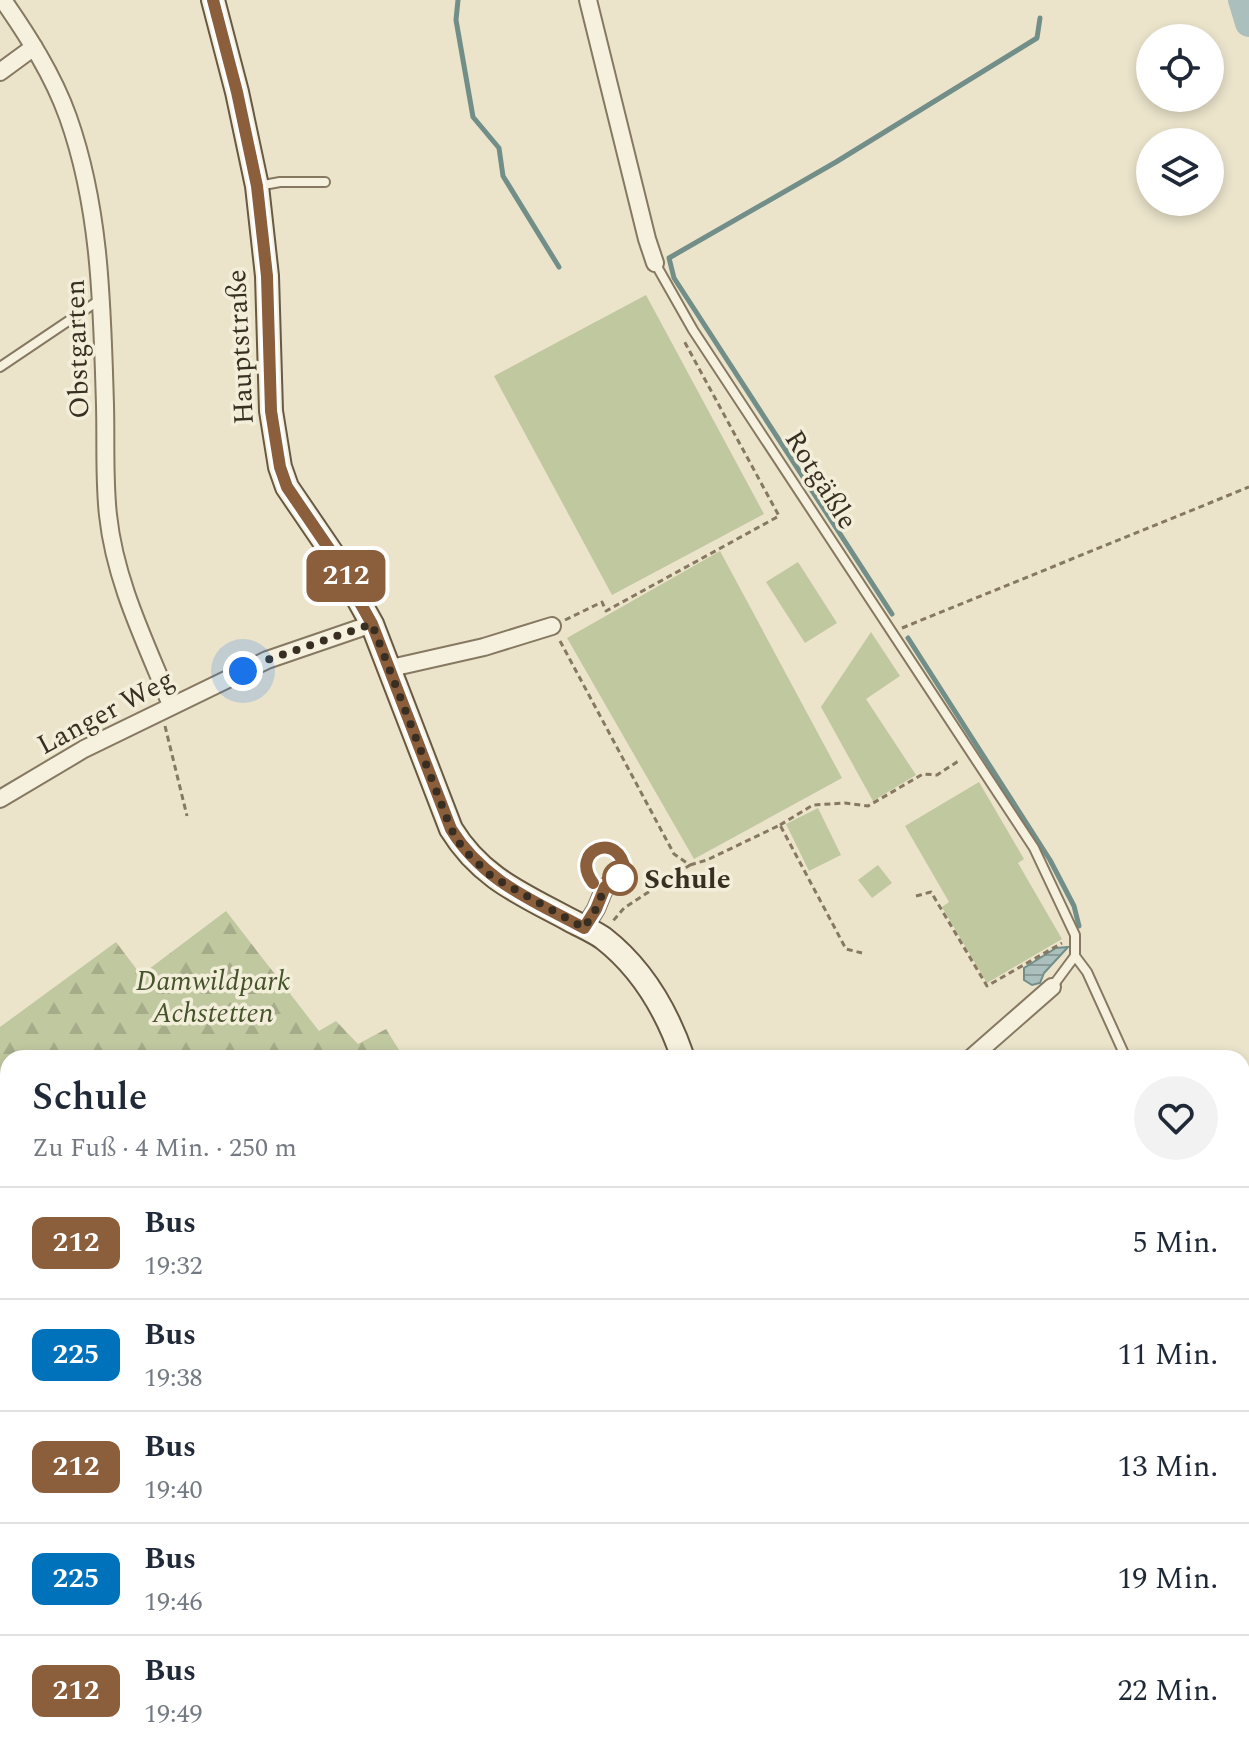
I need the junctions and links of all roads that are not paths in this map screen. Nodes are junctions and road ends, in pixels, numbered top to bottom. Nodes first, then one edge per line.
1 (3, 0) edge
2 (213, 0) edge
3 (588, 0) edge
4 (34, 47) junction
5 (0, 72) edge
6 (325, 182) dead end
7 (257, 186) junction
8 (655, 263) joint
9 (102, 299) junction
10 (0, 367) edge
11 (372, 624) junction
12 (552, 626) road end
13 (391, 668) junction
14 (166, 708) junction
15 (2, 794) edge
16 (605, 887) junction
17 (592, 932) junction
18 (1075, 956) junction
19 (1052, 987) joint
20 (680, 1050) edge
21 (980, 1050) edge
22 (1122, 1050) edge

1 - 4 street, Obstgarten
2 - 7 street, Hauptstraße
3 - 8 street, Rotgäßle
4 - 5 street
4 - 9 street, Obstgarten
6 - 7 lane
7 - 11 street, Hauptstraße
8 - 18 lane, Rotgäßle
9 - 10 lane
9 - 14 street, Obstgarten
11 - 13 street, Hauptstraße
11 - 14 street, Langer Weg
12 - 13 street
13 - 17 street, Hauptstraße
14 - 15 street, Langer Weg
16 - 16 lane
16 - 17 street
17 - 20 street, Hauptstraße
18 - 19 lane
18 - 22 lane
19 - 21 street

